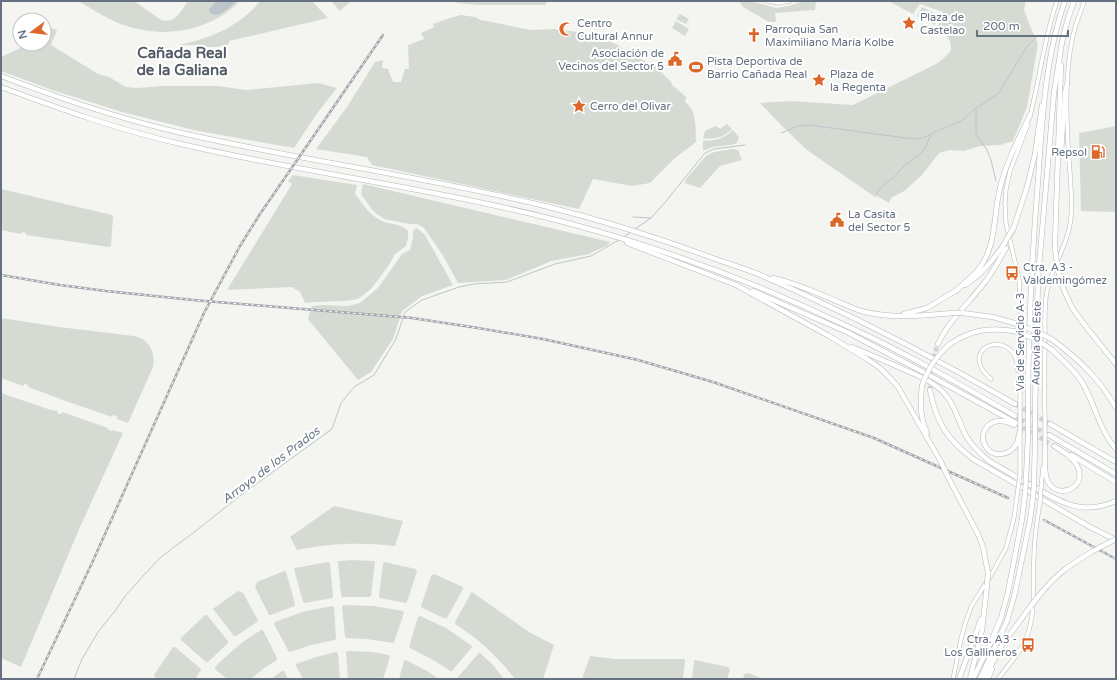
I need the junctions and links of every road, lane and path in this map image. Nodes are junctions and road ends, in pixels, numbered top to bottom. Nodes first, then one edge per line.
1 (767, 1) edge
2 (790, 1) edge
3 (1056, 1) edge
4 (1065, 1) edge
5 (1074, 1) edge
6 (1084, 1) edge
7 (1062, 42) junction
8 (1, 76) edge
9 (1067, 84) junction
10 (1, 87) edge
11 (1046, 92) junction
12 (1030, 115) junction
13 (1057, 194) junction
14 (605, 233) junction
15 (1004, 247) junction
16 (765, 277) junction
17 (736, 284) junction
18 (956, 291) junction
19 (916, 314) junction
20 (829, 336) junction
21 (938, 344) tunnel mouth
22 (1116, 364) edge
23 (991, 379) dead end
24 (1020, 383) junction
25 (930, 390) tunnel mouth
26 (1017, 403) junction
27 (1116, 408) edge
28 (1015, 416) tunnel mouth
29 (1050, 424) tunnel mouth
30 (1020, 431) junction
31 (1049, 436) tunnel mouth
32 (1047, 444) junction
33 (1054, 446) junction
34 (1116, 449) edge
35 (935, 451) junction
36 (1116, 462) edge
37 (1116, 474) edge
38 (1116, 482) edge
39 (1116, 501) edge
40 (1116, 535) edge
41 (1116, 540) edge
42 (1105, 545) junction
43 (984, 610) junction
44 (1010, 636) junction
45 (953, 679) edge
46 (959, 679) edge
47 (970, 679) edge
48 (973, 679) edge
49 (980, 679) edge
50 (984, 679) edge
51 (988, 679) edge
52 (998, 679) edge

1 - 2 main road
3 - 12 main road, Vía de Servicio A-3
4 - 11 highway, Autovía del Este
5 - 7 highway, Autovía del Este
6 - 9 main road
7 - 13 highway
7 - 49 highway, Autovía del Este, bridge
8 - 16 highway
9 - 13 highway
9 - 32 main road, bridge
10 - 14 highway
11 - 15 highway, bridge
11 - 48 highway, Autovía del Este, bridge
12 - 18 highway
12 - 24 main road, Vía de Servicio A-3
13 - 22 highway, bridge
14 - 17 highway
14 - 28 highway
15 - 18 highway
15 - 21 highway
16 - 19 highway
16 - 26 highway
17 - 20 highway
17 - 30 highway
18 - 19 highway
19 - 27 highway, bridge
20 - 35 highway
20 - 39 highway
23 - 24 main road
24 - 26 main road, Vía de Servicio A-3
25 - 41 highway
26 - 30 main road, Vía de Servicio A-3, bridge
29 - 36 highway
30 - 45 main road, Vía de Servicio A-3, bridge
31 - 37 highway
32 - 33 highway
32 - 33 highway
32 - 52 main road, bridge
33 - 38 highway
34 - 35 highway, bridge
35 - 43 highway, bridge
40 - 42 highway, bridge
41 - 42 highway, bridge
42 - 44 highway, bridge
43 - 46 highway
43 - 47 highway
44 - 50 highway
44 - 51 highway

